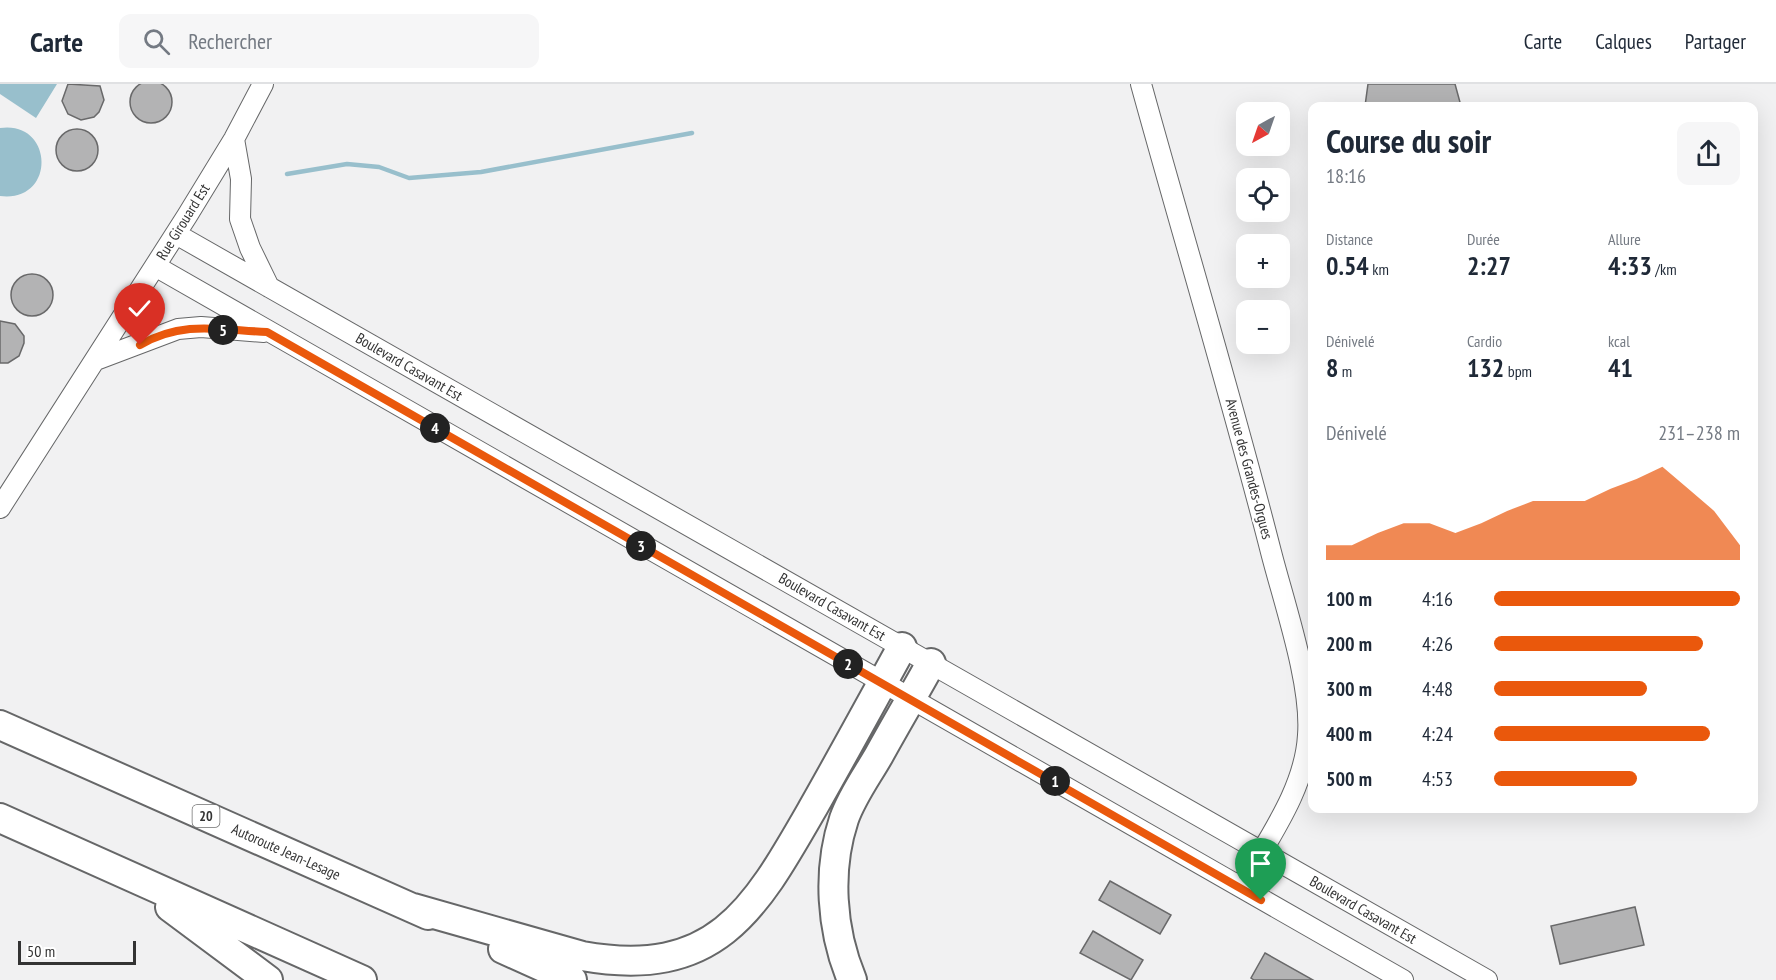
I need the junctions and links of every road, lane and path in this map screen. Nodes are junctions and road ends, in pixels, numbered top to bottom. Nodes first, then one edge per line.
1 (263, 84) edge
2 (1141, 84) edge
3 (234, 139) junction
4 (176, 234) junction
5 (155, 266) junction
6 (270, 287) junction
7 (267, 332) junction
8 (96, 360) junction
9 (0, 508) edge
10 (902, 647) junction
11 (931, 663) junction
12 (882, 683) junction
13 (910, 699) junction
14 (1308, 721) edge
15 (0, 725) edge
16 (1308, 738) edge
17 (0, 818) edge
18 (1261, 851) junction
19 (130, 877) junction
20 (1241, 887) junction
21 (412, 908) junction
22 (268, 980) edge
23 (362, 980) edge
24 (572, 980) edge
25 (852, 980) edge
26 (1403, 980) edge
27 (1487, 980) edge

1 - 3 street, Rue Girouard Est
2 - 14 street, Avenue des Grandes-Orgues
3 - 4 street, Rue Girouard Est
3 - 6 street
4 - 5 street, Rue Girouard Est
4 - 6 street, Boulevard Casavant Est
5 - 7 street
5 - 8 street, Rue Girouard Est
6 - 10 street, Boulevard Casavant Est
7 - 8 street
7 - 12 street
8 - 9 street, Rue Girouard Est
10 - 11 street, Boulevard Casavant Est
10 - 12 highway
11 - 13 highway
11 - 18 street, Boulevard Casavant Est
12 - 13 street
12 - 21 highway
13 - 20 street
13 - 25 highway
15 - 21 highway, Autoroute Jean-Lesage / 20
16 - 18 street, Avenue des Grandes-Orgues
17 - 19 highway
18 - 20 street, Avenue des Grandes-Orgues
18 - 27 street, Boulevard Casavant Est
19 - 22 highway
19 - 23 highway
20 - 26 street
21 - 24 highway, Autoroute Jean-Lesage / 20

